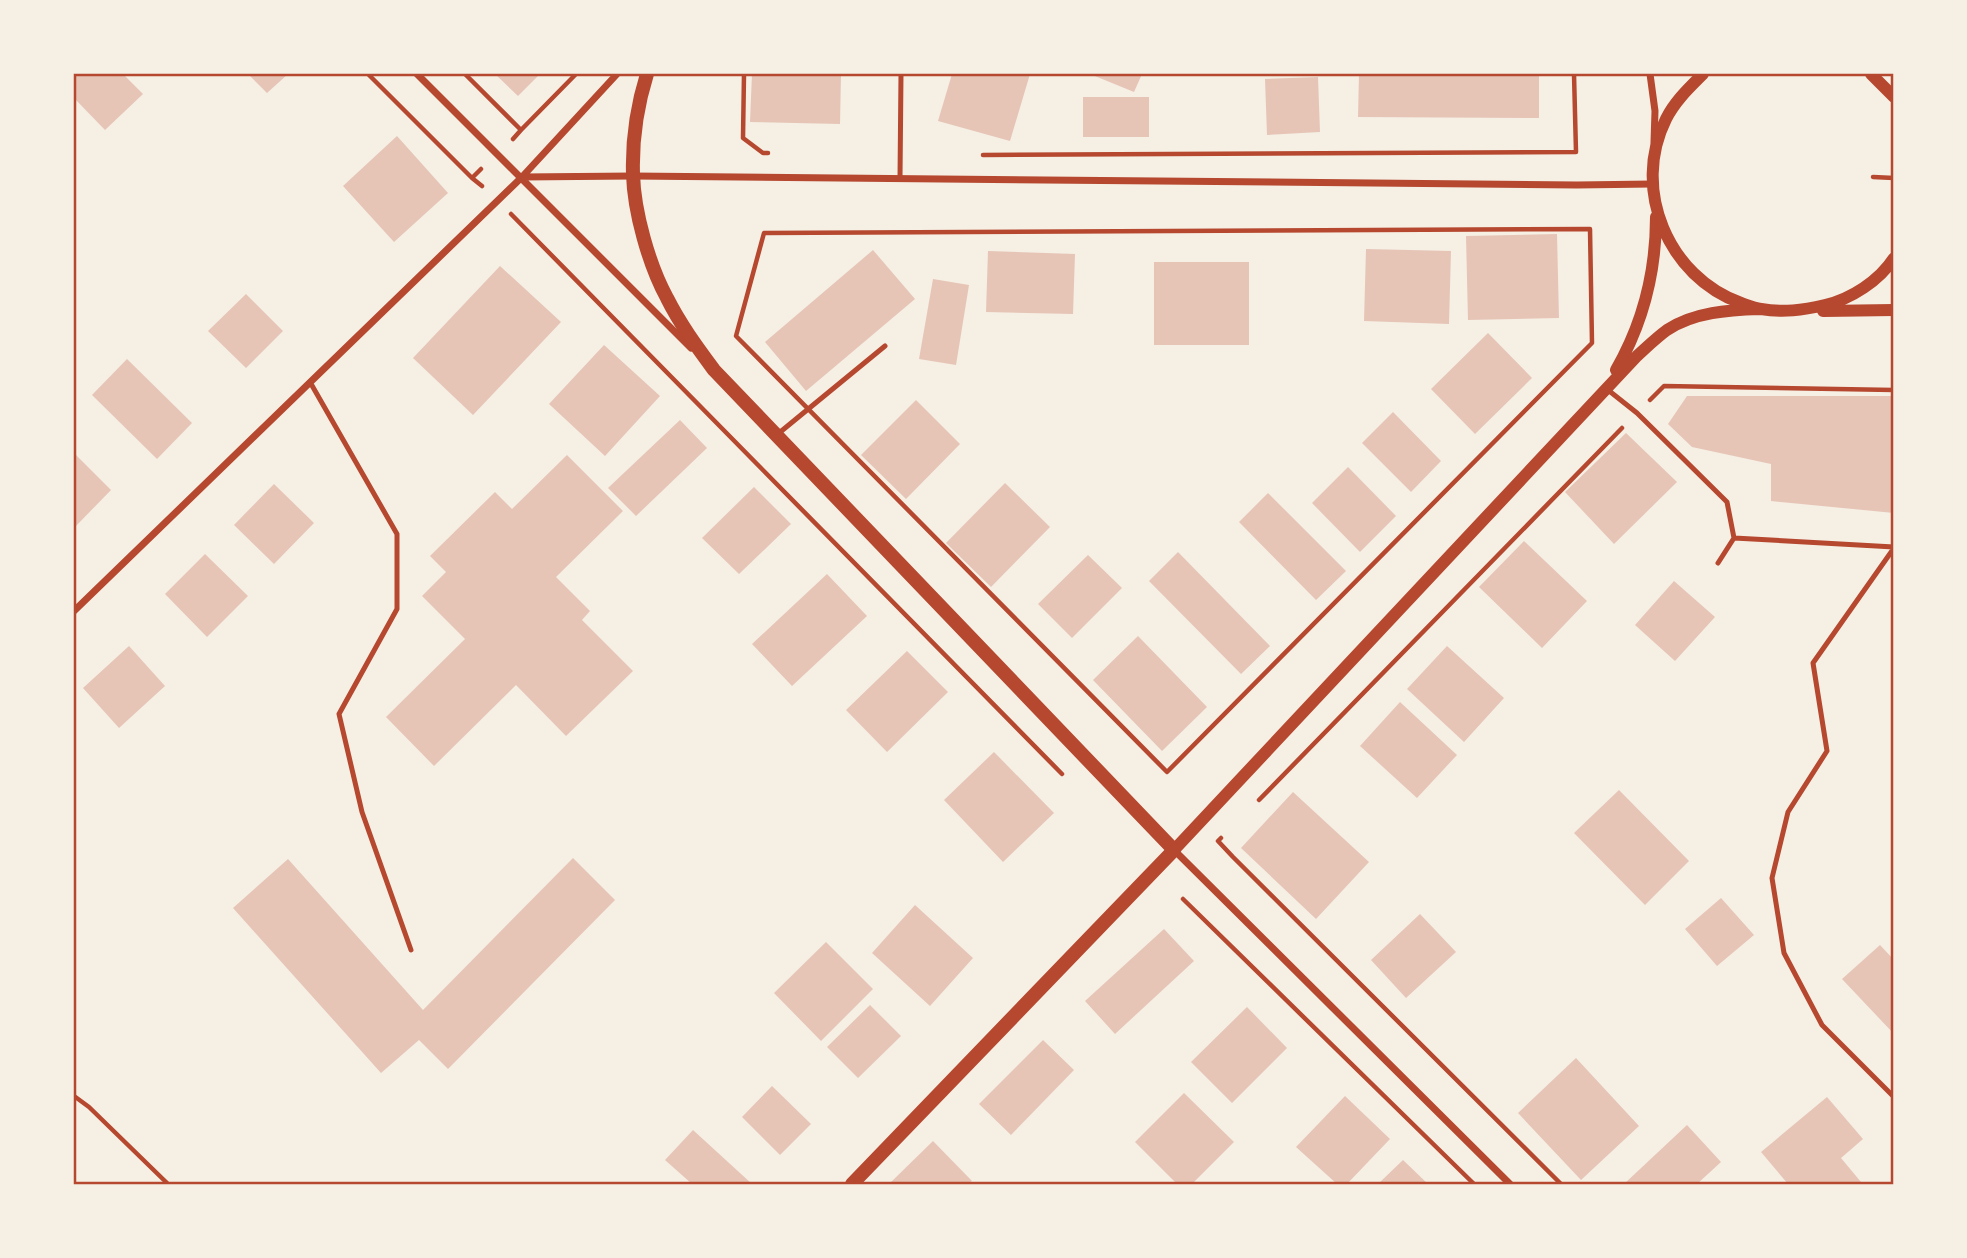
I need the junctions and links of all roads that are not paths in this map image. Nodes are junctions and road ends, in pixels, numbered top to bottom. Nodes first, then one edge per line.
1 (417, 74) edge
2 (617, 74) edge
3 (647, 74) edge
4 (901, 74) edge
5 (1650, 74) edge
6 (1703, 74) edge
7 (1871, 74) edge
8 (1894, 97) edge
9 (1654, 153) junction
10 (633, 176) junction
11 (522, 177) junction
12 (900, 178) junction
13 (1652, 184) junction
14 (1656, 210) junction
15 (1894, 258) edge
16 (1760, 309) junction
17 (1894, 310) edge
18 (1798, 312) junction
19 (885, 346) dead end
20 (714, 370) junction
21 (310, 382) junction
22 (1606, 388) junction
23 (777, 435) junction
24 (1734, 538) junction
25 (1894, 548) edge
26 (1718, 563) dead end
27 (74, 611) edge
28 (1174, 850) junction
29 (411, 950) dead end
30 (1894, 1097) edge
31 (852, 1185) edge
32 (1510, 1185) edge

1 - 11 street
2 - 11 street
3 - 10 main road
4 - 12 lane
5 - 9 street
6 - 9 street
7 - 8 street
9 - 13 street
10 - 11 street
10 - 12 street
10 - 20 main road
11 - 20 street
11 - 21 street
12 - 13 street
13 - 14 street
14 - 16 street
14 - 22 street
15 - 18 street
16 - 18 street
16 - 22 street
17 - 18 street
19 - 23 lane
20 - 23 main road
21 - 27 street
21 - 29 lane
22 - 24 lane
22 - 28 street
23 - 28 main road
24 - 25 lane
24 - 26 lane
25 - 30 lane
28 - 31 main road
28 - 32 street

